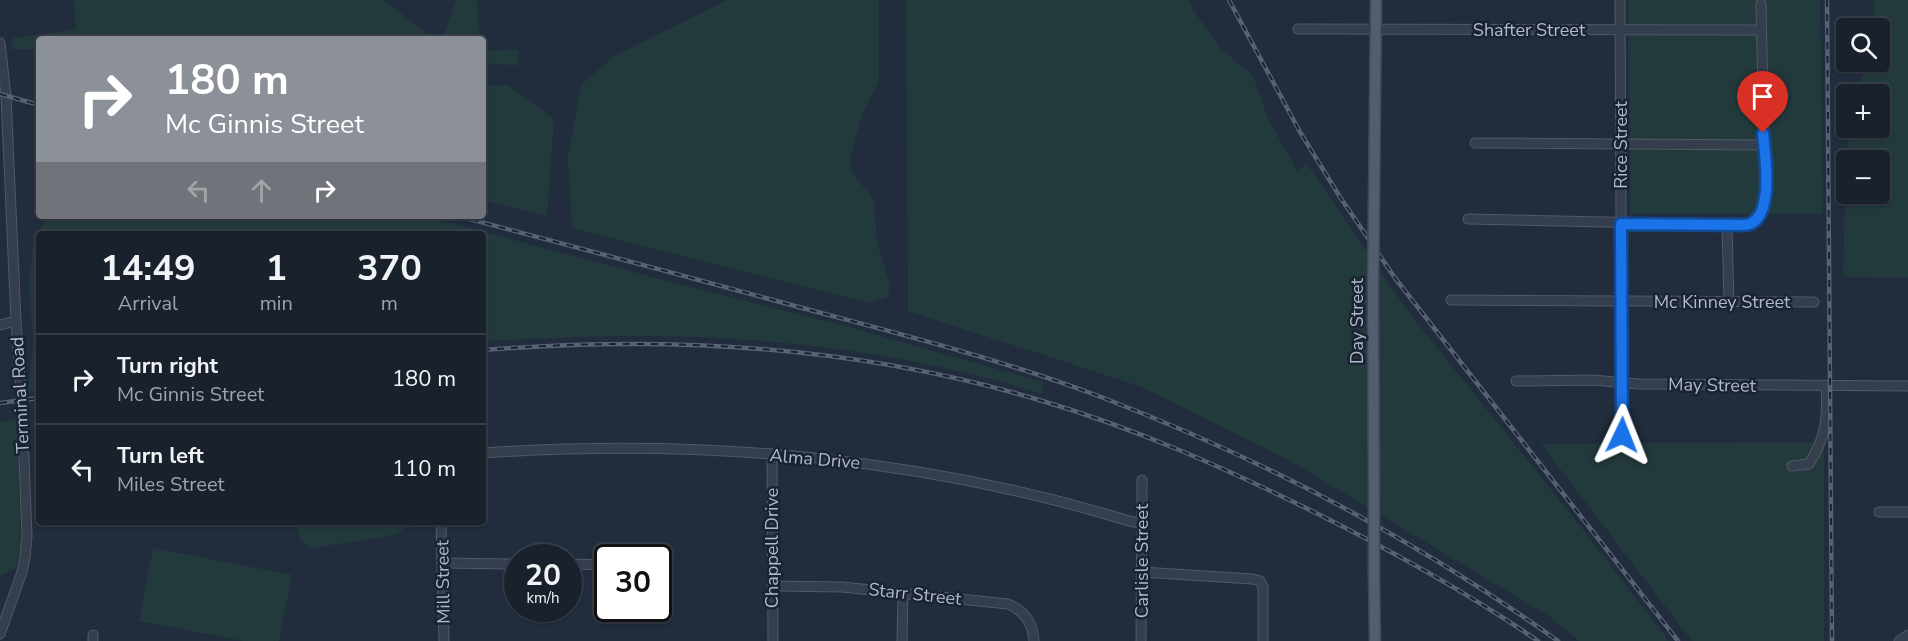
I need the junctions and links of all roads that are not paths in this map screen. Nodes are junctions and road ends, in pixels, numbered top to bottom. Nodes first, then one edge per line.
1 (1376, 0) edge
2 (1620, 0) edge
3 (1761, 4) dead end
4 (1298, 29) dead end
5 (1376, 30) junction
6 (1621, 30) junction
7 (1761, 30) junction
8 (0, 43) edge
9 (1475, 143) dead end
10 (1621, 145) junction
11 (1764, 145) junction
12 (1468, 219) dead end
13 (1621, 224) junction
14 (1727, 225) junction
15 (1451, 300) dead end
16 (1621, 302) junction
17 (1814, 302) dead end
18 (1729, 303) junction
19 (16, 321) junction
20 (0, 325) edge
21 (1516, 381) dead end
22 (1622, 382) junction
23 (1826, 386) junction
24 (1908, 386) edge
25 (1622, 435) dead end
26 (486, 453) edge
27 (772, 454) junction
28 (1792, 466) dead end
29 (1142, 480) dead end
30 (1879, 512) dead end
31 (1908, 512) edge
32 (1142, 523) junction
33 (441, 525) edge
34 (443, 563) junction
35 (504, 564) edge
36 (1142, 572) junction
37 (773, 586) junction
38 (903, 593) junction
39 (0, 634) edge
40 (1908, 635) edge
41 (444, 641) edge
42 (773, 641) edge
43 (902, 641) edge
44 (1034, 641) edge
45 (1141, 641) edge
46 (1263, 641) edge
47 (1374, 641) edge
48 (1899, 641) edge

1 - 5 main road, Day Street
2 - 6 street, Rice Street
3 - 7 street
4 - 5 street, Shafter Street
5 - 6 street, Shafter Street
5 - 47 main road, Day Street, bridge
6 - 7 street, Shafter Street
6 - 10 street, Rice Street
7 - 11 street
8 - 19 street, Terminal Road
9 - 10 street
10 - 11 street
10 - 13 street, Rice Street
11 - 14 street
12 - 13 street
13 - 14 street
13 - 16 street, Rice Street
14 - 18 street
15 - 16 street, Mc Kinney Street
16 - 18 street, Mc Kinney Street
16 - 22 street, Rice Street
17 - 18 street, Mc Kinney Street
19 - 20 street
19 - 39 street, Terminal Road
21 - 22 street, May Street
22 - 23 street, May Street
22 - 25 street, Rice Street
23 - 24 street, May Street
23 - 28 street
26 - 27 street, Alma Drive
27 - 32 street, Alma Drive
27 - 37 street, Chappell Drive
29 - 32 street, Carlisle Street
30 - 31 street
32 - 36 street, Carlisle Street
33 - 34 street, Mill Street
34 - 35 street
34 - 41 street, Mill Street
36 - 45 street, Carlisle Street
36 - 46 street
37 - 38 street, Starr Street
37 - 42 street, Chappell Drive
38 - 43 street
38 - 44 street, Starr Street
40 - 48 street

